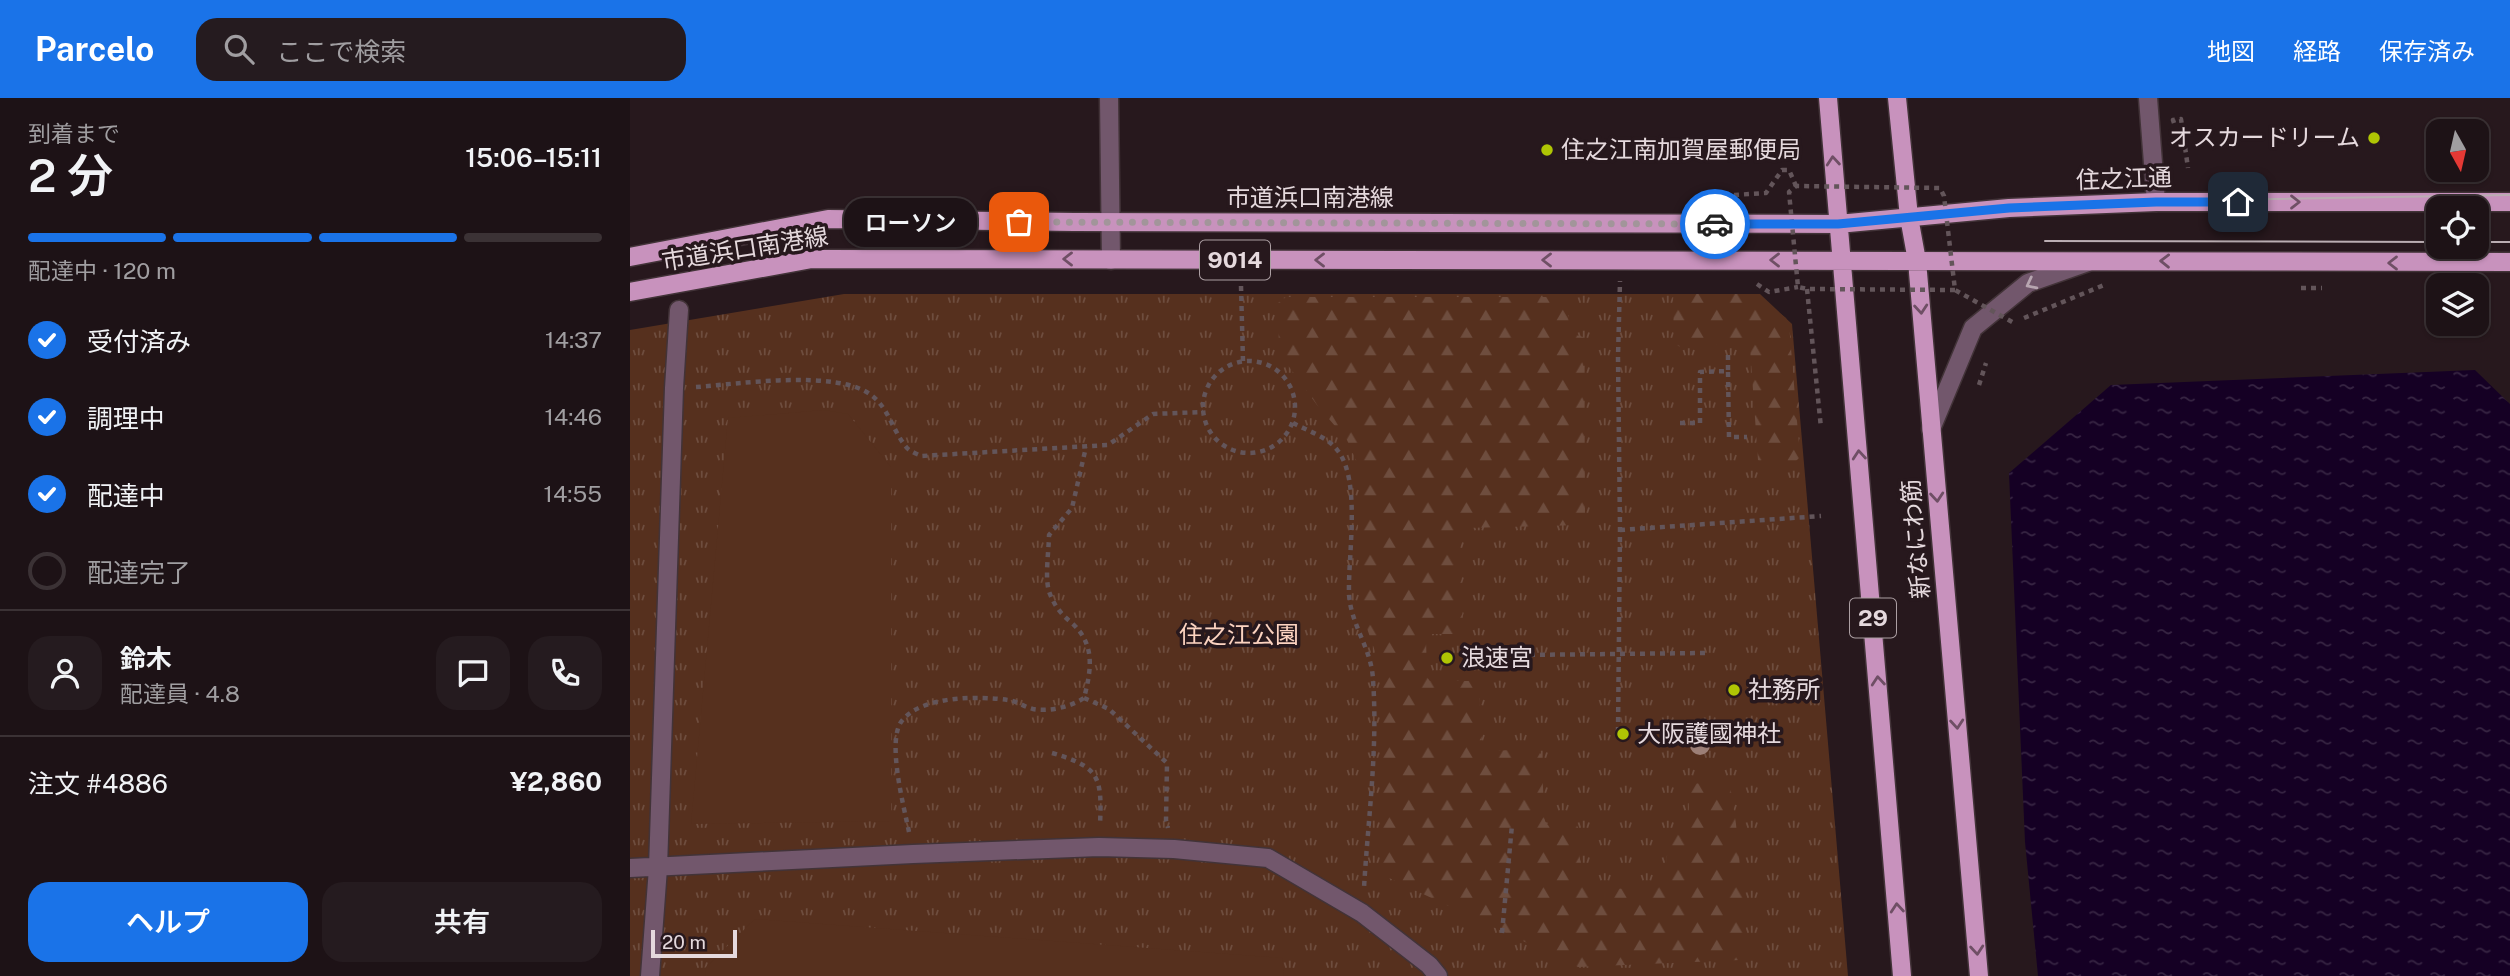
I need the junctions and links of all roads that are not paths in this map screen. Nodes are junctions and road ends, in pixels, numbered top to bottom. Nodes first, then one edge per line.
1 (1109, 98) edge
2 (1828, 98) edge
3 (1897, 98) edge
4 (2148, 98) edge
5 (2156, 202) junction
6 (2510, 202) edge
7 (1909, 217) junction
8 (1111, 222) junction
9 (1838, 224) junction
10 (630, 257) edge
11 (1111, 260) junction
12 (1843, 260) junction
13 (2095, 260) junction
14 (1917, 261) junction
15 (2510, 262) edge
16 (630, 292) edge
17 (679, 310) dead end
18 (1931, 429) junction
19 (630, 868) edge
20 (658, 868) junction
21 (650, 976) edge
22 (1438, 976) edge
23 (1902, 976) edge
24 (1979, 976) edge

1 - 8 street
9 -> 2 main road, 新なにわ筋 / 29
3 - 7 main road, 新なにわ筋
4 - 5 street
5 -> 6 main road, 住之江通
5 - 7 main road, 住之江通
7 - 9 main road, 市道浜口南港線 / 9014
7 - 14 main road, 新なにわ筋
8 - 9 main road, 市道浜口南港線 / 9014
8 - 10 main road, 市道浜口南港線 / 9014
8 - 11 street
9 - 12 main road, 新なにわ筋 / 29
12 -> 11 main road, 市道浜口南港線 / 9014
11 -> 16 main road, 市道浜口南港線 / 9014
12 - 14 main road, 市道浜口南港線 / 9014
23 -> 12 main road, 新なにわ筋 / 29
13 - 14 main road
15 -> 13 main road
13 -> 18 street
14 -> 18 main road, 新なにわ筋
17 - 20 street
18 -> 24 main road, 新なにわ筋
19 - 20 street
20 - 21 street
20 - 22 street

